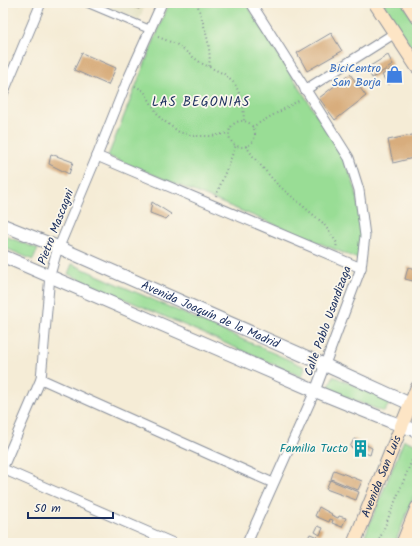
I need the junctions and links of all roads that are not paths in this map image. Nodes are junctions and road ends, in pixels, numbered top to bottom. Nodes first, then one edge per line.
1 (87, 3) edge
2 (162, 3) edge
3 (251, 3) edge
4 (375, 3) edge
5 (408, 3) edge
6 (37, 4) edge
7 (417, 17) edge
8 (150, 32) junction
9 (395, 33) junction
10 (417, 67) edge
11 (3, 94) edge
12 (305, 94) junction
13 (97, 156) junction
14 (3, 225) edge
15 (58, 247) junction
16 (3, 256) edge
17 (361, 268) junction
18 (50, 275) junction
19 (325, 365) junction
20 (41, 379) junction
21 (417, 388) edge
22 (315, 391) junction
23 (414, 406) edge
24 (402, 426) junction
25 (417, 431) edge
26 (3, 468) edge
27 (273, 483) junction
28 (417, 508) edge
29 (173, 543) edge
30 (247, 543) edge
31 (354, 543) edge
32 (402, 543) edge

1 - 8 street
2 - 8 street, Pietro Mascagni
3 - 12 street, Calle Pablo Usandizaga
4 - 9 main road
5 - 7 main road
6 - 11 street
8 - 13 street, Pietro Mascagni
9 - 10 main road
9 - 12 street
12 - 17 street, Calle Pablo Usandizaga
13 - 15 street, Pietro Mascagni
13 - 17 street
14 - 15 street, Avenida Joaquín de la Madrid
15 - 18 street, Pietro Mascagni
15 - 19 street, Avenida Joaquín de la Madrid
16 - 18 street
17 - 19 street, Calle Pablo Usandizaga
18 - 20 street, Pietro Mascagni
18 - 22 street
19 - 22 street, Calle Pablo Usandizaga
19 - 23 street, Avenida Joaquín de la Madrid
20 - 26 street, Pietro Mascagni
20 - 27 street
21 - 23 main road, Avenida San Luis
22 - 24 street
22 - 27 street, Calle Pablo Usandizaga
23 - 24 main road, Avenida San Luis
24 - 25 street
24 - 31 main road, Avenida San Luis
26 - 29 street
27 - 30 street, Calle Pablo Usandizaga
28 - 32 main road

